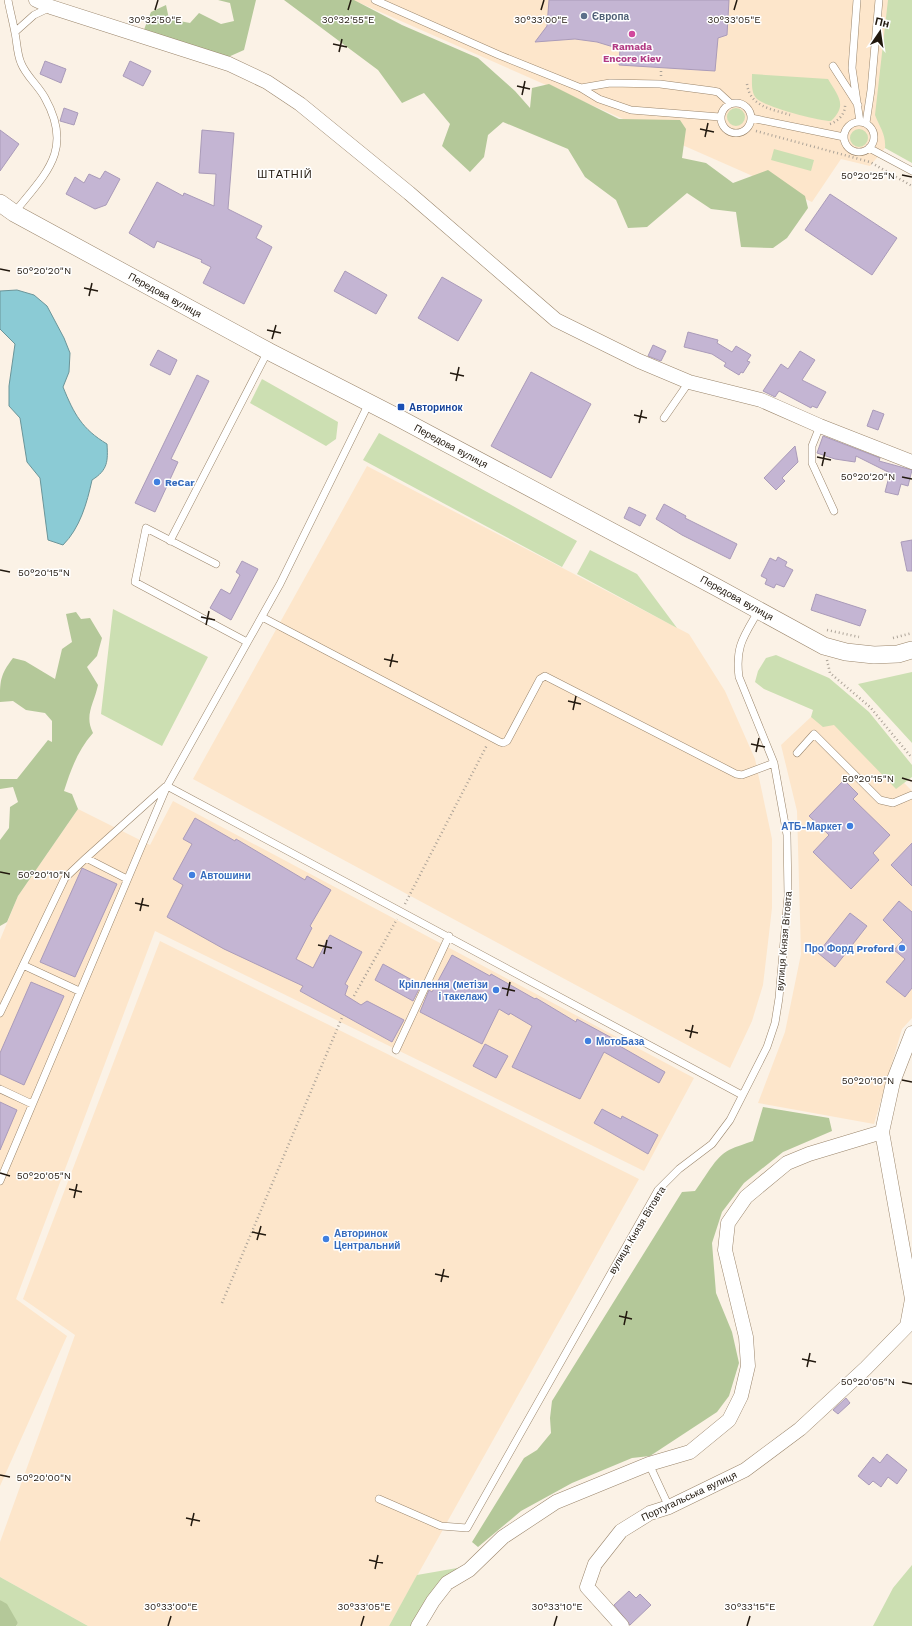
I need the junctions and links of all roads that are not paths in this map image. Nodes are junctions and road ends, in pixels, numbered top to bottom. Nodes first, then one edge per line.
1 (8, 0) edge
2 (36, 0) edge
3 (375, 0) edge
4 (856, 0) edge
5 (879, 0) edge
6 (51, 7) junction
7 (15, 32) junction
8 (833, 66) dead end
9 (581, 88) junction
10 (730, 103) junction
11 (858, 105) junction
12 (720, 117) junction
13 (751, 118) junction
14 (863, 122) junction
15 (844, 137) junction
16 (869, 148) junction
17 (912, 171) edge
18 (0, 203) edge
19 (14, 213) junction
20 (268, 351) junction
21 (689, 382) junction
22 (369, 402) junction
23 (664, 418) dead end
24 (820, 426) junction
25 (912, 462) edge
26 (834, 511) dead end
27 (170, 541) junction
28 (216, 564) dead end
29 (759, 610) junction
30 (262, 616) junction
31 (247, 642) junction
32 (912, 650) edge
33 (797, 753) dead end
34 (774, 763) junction
35 (167, 786) junction
36 (912, 795) edge
37 (86, 858) junction
38 (127, 879) junction
39 (449, 936) junction
40 (23, 965) junction
41 (79, 991) junction
42 (0, 1013) edge
43 (912, 1033) edge
44 (396, 1050) dead end
45 (0, 1089) edge
46 (742, 1095) junction
47 (32, 1104) junction
48 (882, 1132) junction
49 (0, 1181) edge
50 (649, 1464) junction
51 (379, 1499) dead end
52 (669, 1507) junction
53 (418, 1626) edge
54 (622, 1626) edge

1 - 7 lane
2 - 6 street
3 - 9 lane
4 - 11 lane
5 - 14 lane
6 - 7 lane
6 - 21 street
7 - 19 lane
8 - 11 lane
9 - 10 lane
9 - 12 lane
10 - 12 lane
10 - 13 lane
11 - 14 lane
12 - 13 lane
13 - 15 lane
14 - 15 lane
14 - 16 lane
15 - 16 lane
16 - 17 lane
18 - 19 street, Передова вулиця
19 - 20 street, Передова вулиця
20 - 22 street, Передова вулиця
20 - 27 lane
21 - 23 lane
21 - 24 street
22 - 29 street, Передова вулиця
22 - 30 lane
24 - 25 street
24 - 26 lane
27 - 28 lane
27 - 31 lane
29 - 32 street, Передова вулиця
29 - 34 lane, вулиця Князя Вітовта
30 - 31 lane
30 - 34 lane
31 - 35 lane
33 - 36 lane
34 - 46 lane, вулиця Князя Вітовта
35 - 37 lane
35 - 38 lane
35 - 39 lane
37 - 38 lane
37 - 40 lane
38 - 41 lane
39 - 44 lane
39 - 46 lane
40 - 41 lane
40 - 42 lane
41 - 47 lane
43 - 48 street, Португальська вулиця
45 - 47 lane
46 - 51 lane, вулиця Князя Вітовта
47 - 49 lane
48 - 50 street
48 - 52 street, Португальська вулиця
50 - 52 lane
50 - 53 street
52 - 54 street, Португальська вулиця

